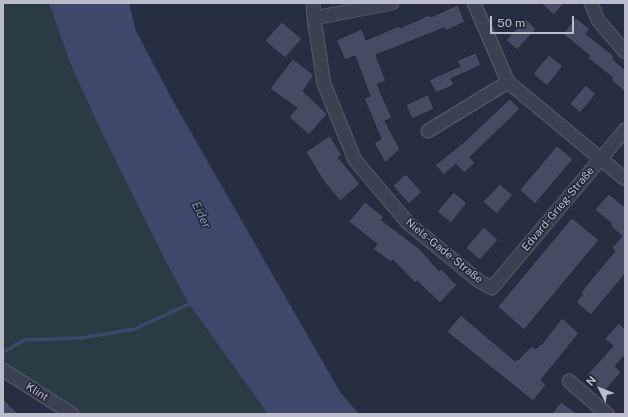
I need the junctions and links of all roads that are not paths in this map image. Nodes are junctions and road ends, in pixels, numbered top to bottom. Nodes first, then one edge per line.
1 (312, 3) edge
2 (392, 3) edge
3 (474, 3) edge
4 (591, 3) edge
5 (314, 18) junction
6 (625, 52) edge
7 (508, 82) junction
8 (625, 130) edge
9 (428, 131) dead end
10 (601, 159) junction
11 (625, 179) edge
12 (492, 288) joint
13 (3, 370) edge
14 (569, 381) dead end
15 (72, 414) edge
16 (607, 414) edge

1 - 5 street, Niels-Gade-Straße
2 - 5 street
3 - 7 street
4 - 6 street
5 - 12 street, Niels-Gade-Straße
7 - 9 street
7 - 10 street
8 - 10 street, Edvard-Grieg-Straße
10 - 11 street
10 - 12 street, Edvard-Grieg-Straße
13 - 15 street, Klint
14 - 16 street

